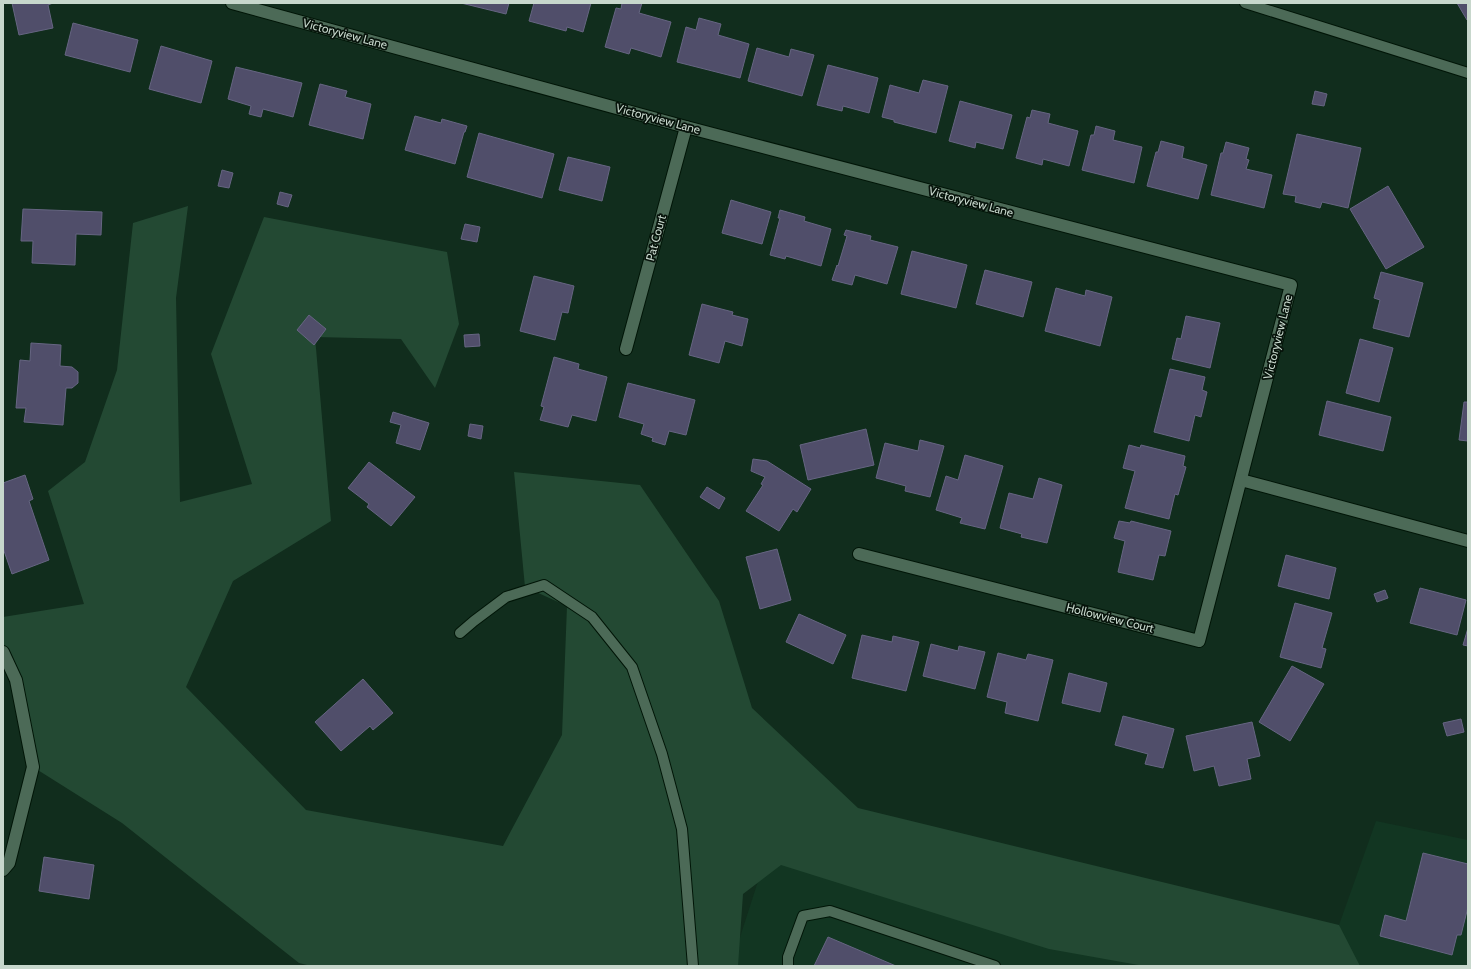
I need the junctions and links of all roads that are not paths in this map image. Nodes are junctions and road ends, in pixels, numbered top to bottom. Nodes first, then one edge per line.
1 (232, 3) edge
2 (1245, 3) edge
3 (1468, 73) edge
4 (686, 127) junction
5 (626, 349) dead end
6 (1241, 480) junction
7 (1468, 541) edge
8 (859, 554) dead end
9 (460, 633) dead end
10 (3, 652) edge
11 (3, 870) edge
12 (693, 966) edge
13 (788, 966) edge
14 (995, 966) edge

1 - 4 street, Victoryview Lane
2 - 3 lane
4 - 5 street, Pat Court
4 - 6 street, Victoryview Lane
6 - 7 street
6 - 8 street, Hollowview Court
9 - 12 lane
10 - 11 street
13 - 14 lane

